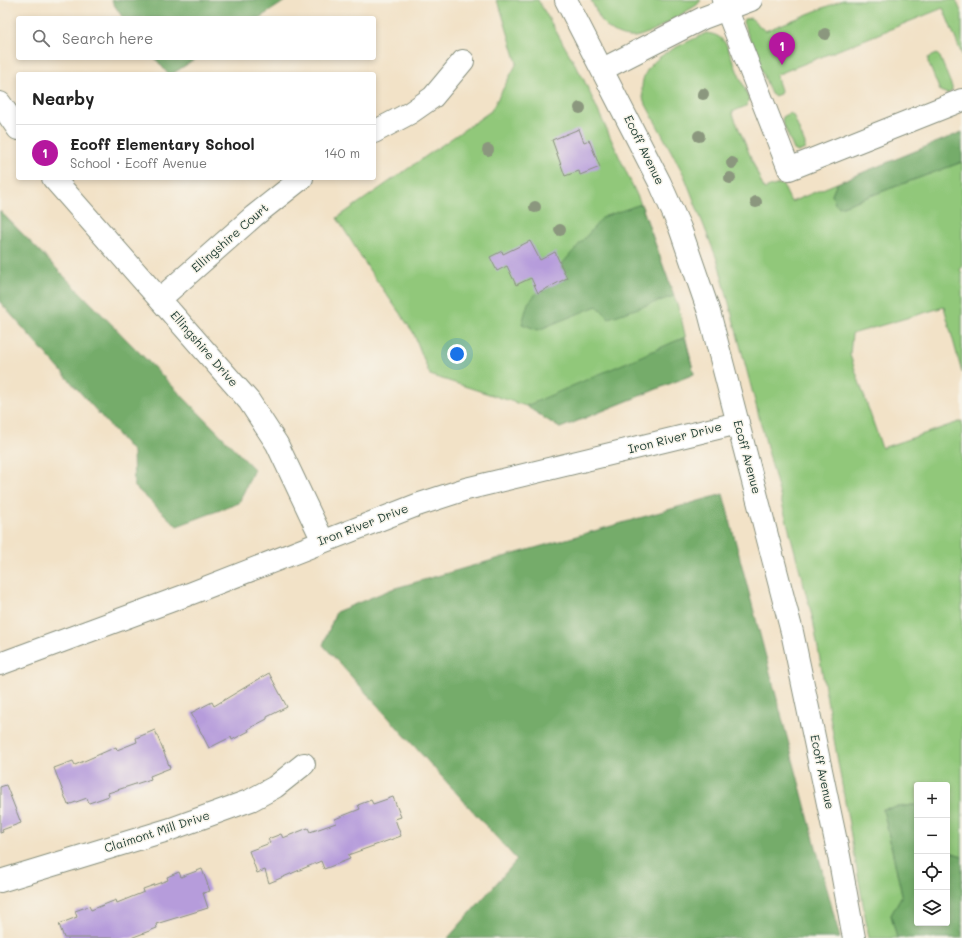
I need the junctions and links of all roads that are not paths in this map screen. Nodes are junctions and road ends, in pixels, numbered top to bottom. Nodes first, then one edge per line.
1 (566, 0) edge
2 (751, 0) edge
3 (725, 5) edge
4 (463, 61) dead end
5 (603, 69) junction
6 (962, 100) edge
7 (0, 103) edge
8 (16, 126) edge
9 (376, 131) edge
10 (55, 180) edge
11 (299, 180) edge
12 (160, 299) junction
13 (738, 423) junction
14 (323, 541) junction
15 (0, 664) edge
16 (304, 764) dead end
17 (0, 881) edge
18 (854, 938) edge

1 - 5 street, Ecoff Avenue
2 - 3 street
3 - 5 street
3 - 6 street
4 - 9 street
5 - 13 street, Ecoff Avenue
7 - 8 street
10 - 12 street, Ellingshire Drive
11 - 12 street, Ellingshire Court
12 - 14 street, Ellingshire Drive
13 - 14 street, Iron River Drive
13 - 18 street, Ecoff Avenue
14 - 15 street, Iron River Drive
16 - 17 street, Claimont Mill Drive

